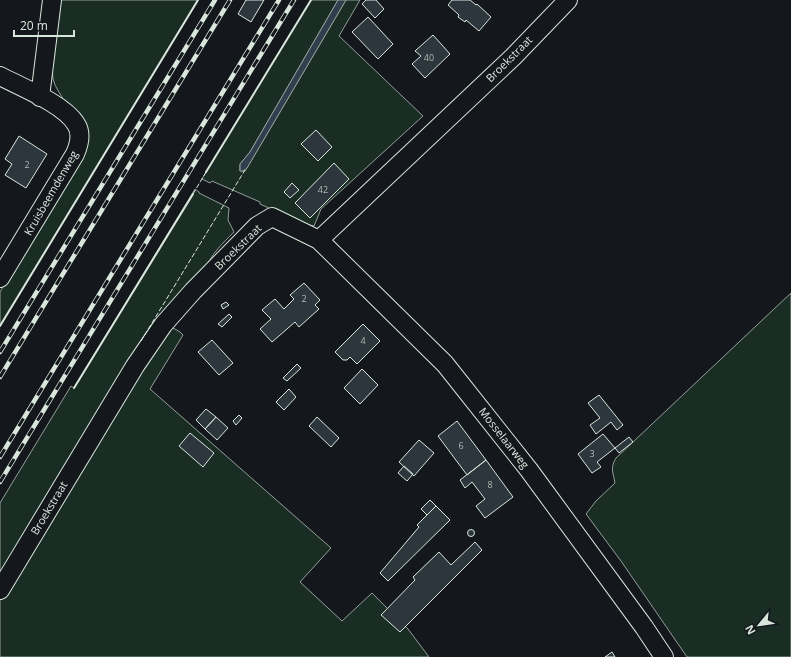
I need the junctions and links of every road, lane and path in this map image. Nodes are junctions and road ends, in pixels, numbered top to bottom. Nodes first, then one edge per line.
1 (52, 0) edge
2 (568, 0) edge
3 (0, 76) edge
4 (40, 97) junction
5 (319, 240) junction
6 (0, 278) edge
7 (0, 590) edge
8 (664, 657) edge

1 - 4 street
2 - 5 street, Broekstraat
3 - 4 street, Kruisbeemdenweg
4 - 6 street, Kruisbeemdenweg
5 - 7 street, Broekstraat
5 - 8 street, Mosselaarweg

